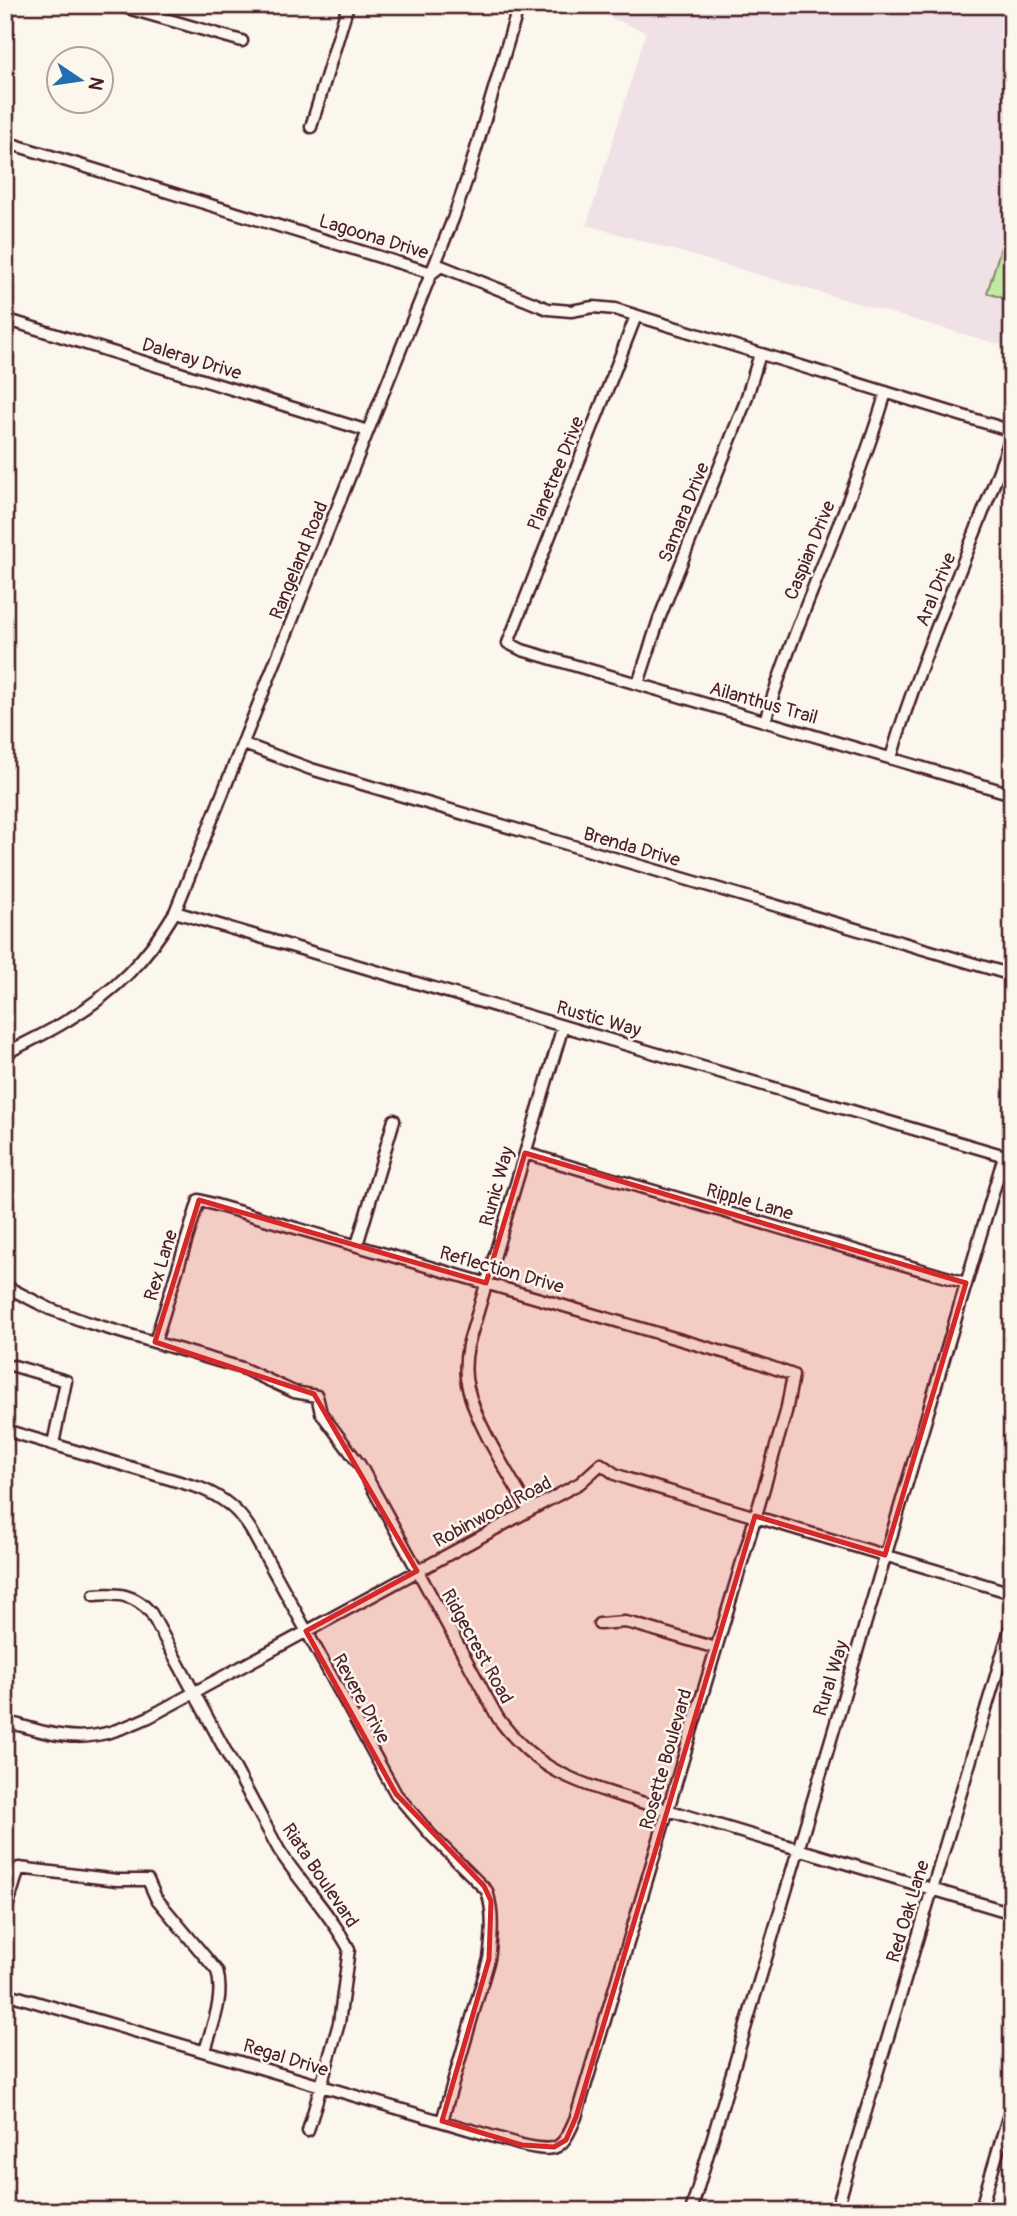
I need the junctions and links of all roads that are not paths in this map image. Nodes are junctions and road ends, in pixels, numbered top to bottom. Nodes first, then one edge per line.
1 (117, 5) edge
2 (348, 5) edge
3 (519, 5) edge
4 (242, 41) dead end
5 (311, 127) dead end
6 (5, 142) edge
7 (432, 273) junction
8 (636, 316) junction
9 (5, 319) edge
10 (760, 354) junction
11 (886, 392) junction
12 (368, 431) junction
13 (1012, 432) edge
14 (508, 643) joint
15 (638, 684) junction
16 (765, 721) junction
17 (244, 744) junction
18 (891, 758) junction
19 (1012, 794) edge
20 (175, 912) junction
21 (1012, 975) edge
22 (563, 1026) junction
23 (5, 1054) edge
24 (394, 1120) dead end
25 (524, 1153) junction
26 (1008, 1157) edge
27 (199, 1200) joint
28 (357, 1245) junction
29 (486, 1283) junction
30 (966, 1283) junction
31 (5, 1286) edge
32 (155, 1342) junction
33 (14, 1366) dead end
34 (793, 1376) joint
35 (5, 1430) edge
36 (53, 1444) junction
37 (528, 1510) junction
38 (755, 1516) junction
39 (885, 1555) junction
40 (417, 1571) junction
41 (1012, 1592) edge
42 (94, 1595) dead end
43 (1012, 1622) edge
44 (599, 1624) dead end
45 (306, 1632) junction
46 (716, 1648) junction
47 (195, 1692) junction
48 (5, 1721) edge
49 (668, 1811) junction
50 (798, 1849) junction
51 (932, 1889) junction
52 (1012, 1913) edge
53 (5, 1914) edge
54 (5, 1993) edge
55 (205, 2051) junction
56 (321, 2085) junction
57 (1012, 2104) edge
58 (442, 2121) junction
59 (308, 2131) dead end
60 (556, 2146) joint
61 (691, 2211) edge
62 (836, 2211) edge
63 (980, 2211) edge

1 - 4 street
2 - 5 street
3 - 7 street, Rangeland Road
6 - 7 street, Lagoona Drive
7 - 8 street, Lagoona Drive
7 - 12 street, Rangeland Road
8 - 10 street, Lagoona Drive
8 - 14 street, Planetree Drive
9 - 12 street, Daleray Drive
10 - 11 street, Lagoona Drive
10 - 15 street, Samara Drive
11 - 13 street, Lagoona Drive
11 - 16 street, Caspian Drive
12 - 17 street, Rangeland Road
13 - 18 street, Aral Drive
14 - 15 street, Ailanthus Trail
15 - 16 street, Ailanthus Trail
16 - 18 street, Ailanthus Trail
17 - 20 street, Rangeland Road
17 - 21 street, Brenda Drive
18 - 19 street, Ailanthus Trail
20 - 22 street, Rustic Way
20 - 23 street, Rangeland Road
22 - 25 street, Runic Way
22 - 26 street, Rustic Way
24 - 28 street
25 - 29 street, Runic Way
25 - 30 street, Ripple Lane
26 - 30 street, Rural Way
27 - 28 street, Reflection Drive
27 - 32 street, Rex Lane
28 - 29 street, Reflection Drive
29 - 34 street, Reflection Drive
29 - 37 street, Runic Way
30 - 39 street, Rural Way
31 - 32 street, Ridgecrest Road
32 - 40 street, Ridgecrest Road
33 - 36 street
34 - 38 street, Rosette Boulevard
35 - 36 street, Revere Drive
36 - 45 street, Revere Drive
37 - 38 street, Robinwood Road
37 - 40 street, Robinwood Road
38 - 39 street, Robinwood Road
38 - 46 street, Rosette Boulevard
39 - 41 street, Robinwood Road
39 - 50 street, Rural Way
40 - 45 street, Robinwood Road
40 - 49 street, Ridgecrest Road
42 - 47 street, Riata Boulevard
43 - 51 street, Red Oak Lane
44 - 46 street
45 - 47 street, Robinwood Road
45 - 58 street, Revere Drive
46 - 49 street, Rosette Boulevard
47 - 48 street, Robinwood Road
47 - 56 street, Riata Boulevard
49 - 50 street, Ridgecrest Road
49 - 60 street, Rosette Boulevard
50 - 51 street, Ridgecrest Road
50 - 61 street, Rural Way
51 - 52 street, Ridgecrest Road
51 - 62 street, Red Oak Lane
53 - 55 street
54 - 55 street, Regal Drive
55 - 56 street, Regal Drive
56 - 58 street, Regal Drive
56 - 59 street, Riata Boulevard
57 - 63 street
58 - 60 street, Regal Drive

